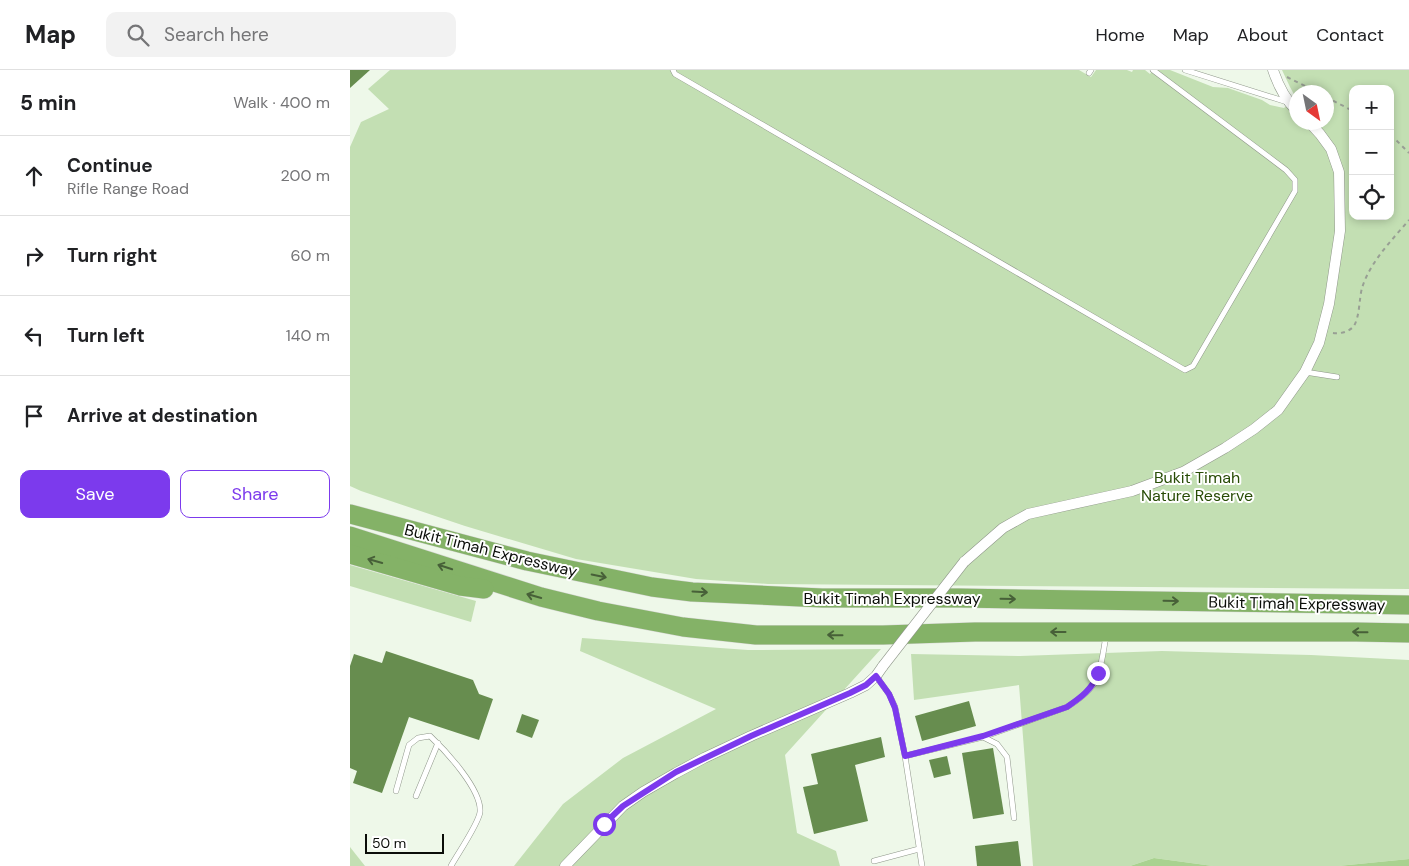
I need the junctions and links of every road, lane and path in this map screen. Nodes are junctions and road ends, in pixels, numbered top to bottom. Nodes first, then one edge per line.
1 (673, 70) edge
2 (1153, 70) edge
3 (1185, 70) edge
4 (1278, 72) edge
5 (1303, 85) edge
6 (1289, 101) edge
7 (1334, 101) edge
8 (1289, 106) edge
9 (1349, 109) edge
10 (1316, 130) edge
11 (1394, 139) edge
12 (1409, 153) edge
13 (1409, 220) edge
14 (1322, 332) junction
15 (1305, 372) junction
16 (1337, 378) dead end
17 (350, 502) edge
18 (350, 514) edge
19 (382, 522) junction
20 (350, 536) edge
21 (350, 554) edge
22 (508, 588) junction
23 (1409, 605) edge
24 (1107, 632) junction
25 (1409, 633) edge
26 (876, 676) junction
27 (983, 736) junction
28 (438, 743) junction
29 (905, 756) junction
30 (396, 791) dead end
31 (416, 796) dead end
32 (1014, 818) dead end
33 (919, 849) junction
34 (874, 861) dead end
35 (451, 866) edge
36 (565, 866) edge
37 (922, 866) edge

1 - 2 lane
3 - 8 lane
4 - 5 path
4 - 6 street
7 - 9 path
10 - 14 street
11 - 12 path
13 - 14 path
14 - 15 street
15 - 16 lane
15 - 26 street, bridge
17 - 19 highway
18 - 19 highway, Bukit Timah Expressway
19 -> 23 highway, Bukit Timah Expressway
22 -> 20 highway, Bukit Timah Expressway
22 -> 21 highway
24 -> 22 highway, Bukit Timah Expressway
25 -> 24 highway, Bukit Timah Expressway
24 - 27 lane
26 - 29 lane
26 - 36 street
27 - 29 lane
27 - 32 lane
28 - 30 lane
28 - 31 lane
28 - 35 lane
29 - 33 lane
33 - 34 lane
33 - 37 lane

